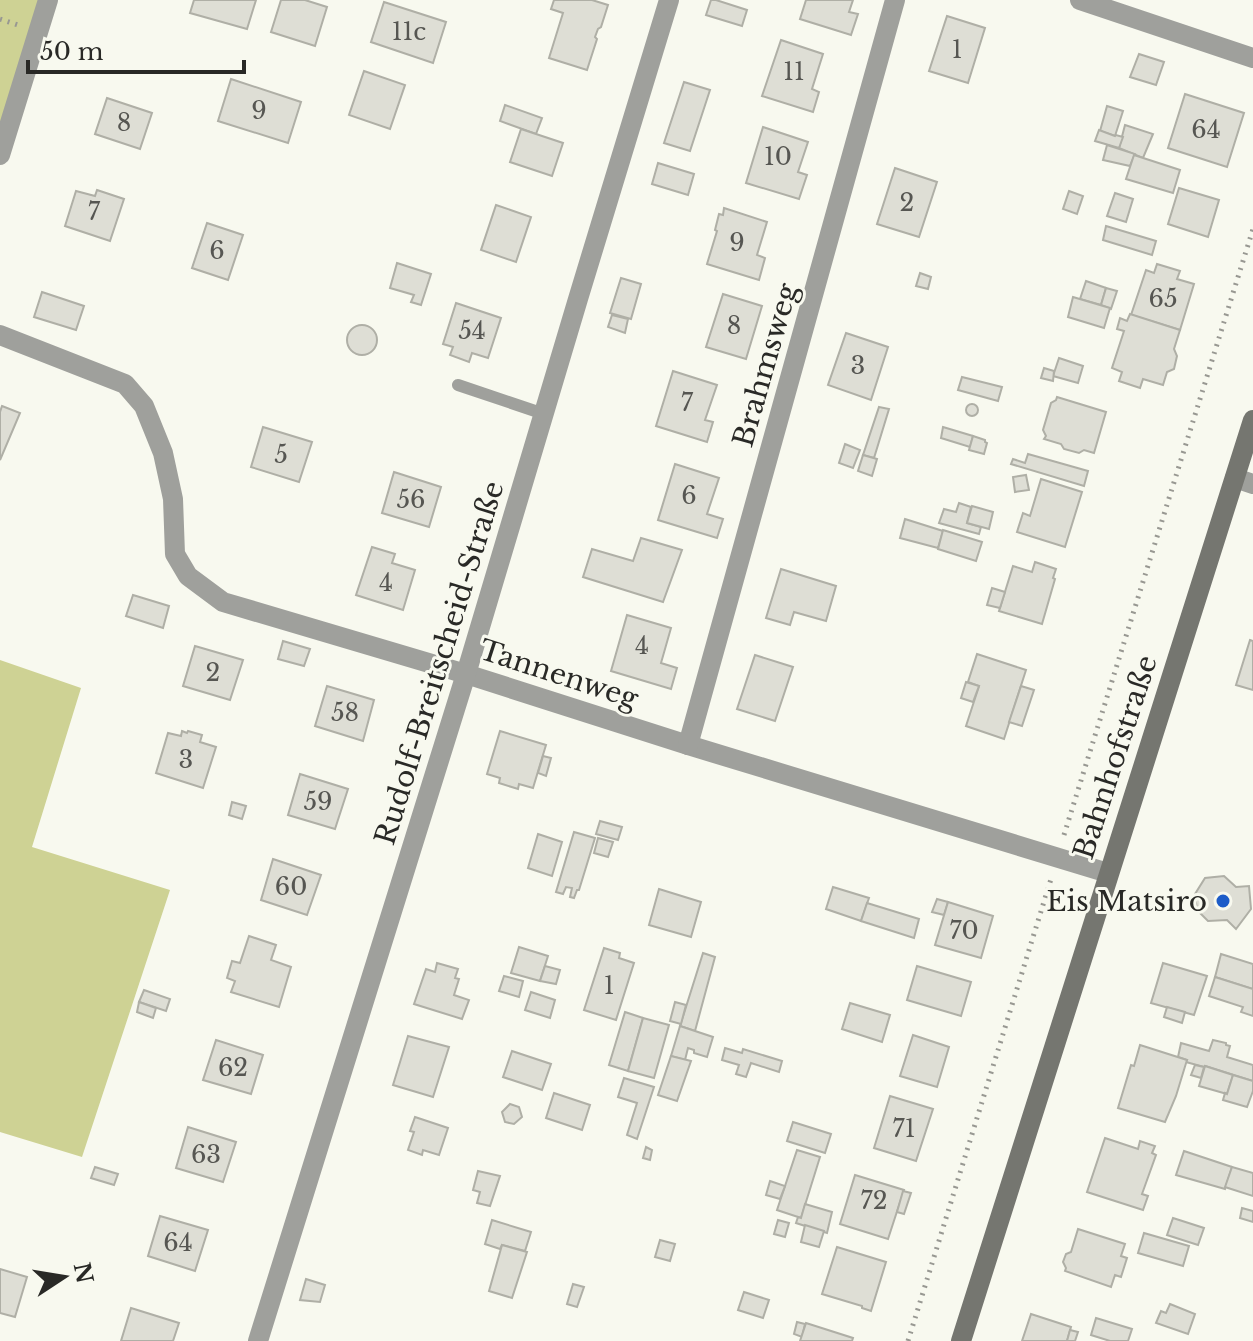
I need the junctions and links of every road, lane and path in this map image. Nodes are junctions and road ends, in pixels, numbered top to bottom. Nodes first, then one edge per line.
1 (48, 0) edge
2 (669, 0) edge
3 (895, 0) edge
4 (1080, 0) edge
5 (1253, 58) edge
6 (0, 155) edge
7 (1253, 229) edge
8 (0, 335) edge
9 (458, 385) dead end
10 (544, 414) junction
11 (1253, 420) edge
12 (1244, 481) edge
13 (466, 674) junction
14 (688, 745) junction
15 (1057, 858) junction
16 (1108, 873) junction
17 (258, 1341) edge
18 (908, 1341) edge
19 (961, 1341) edge

1 - 6 street
2 - 10 street, Rudolf-Breitscheid-Straße
3 - 14 street, Brahmsweg
4 - 5 street
7 - 15 path
8 - 13 street, Tannenweg
9 - 10 lane
10 - 13 street, Rudolf-Breitscheid-Straße
11 - 12 main road, Bahnhofstraße
12 - 16 main road, Bahnhofstraße
13 - 14 street, Tannenweg
13 - 17 street, Rudolf-Breitscheid-Straße
14 - 15 street, Tannenweg
15 - 16 street, Tannenweg
15 - 18 path
16 - 19 main road, Bahnhofstraße

